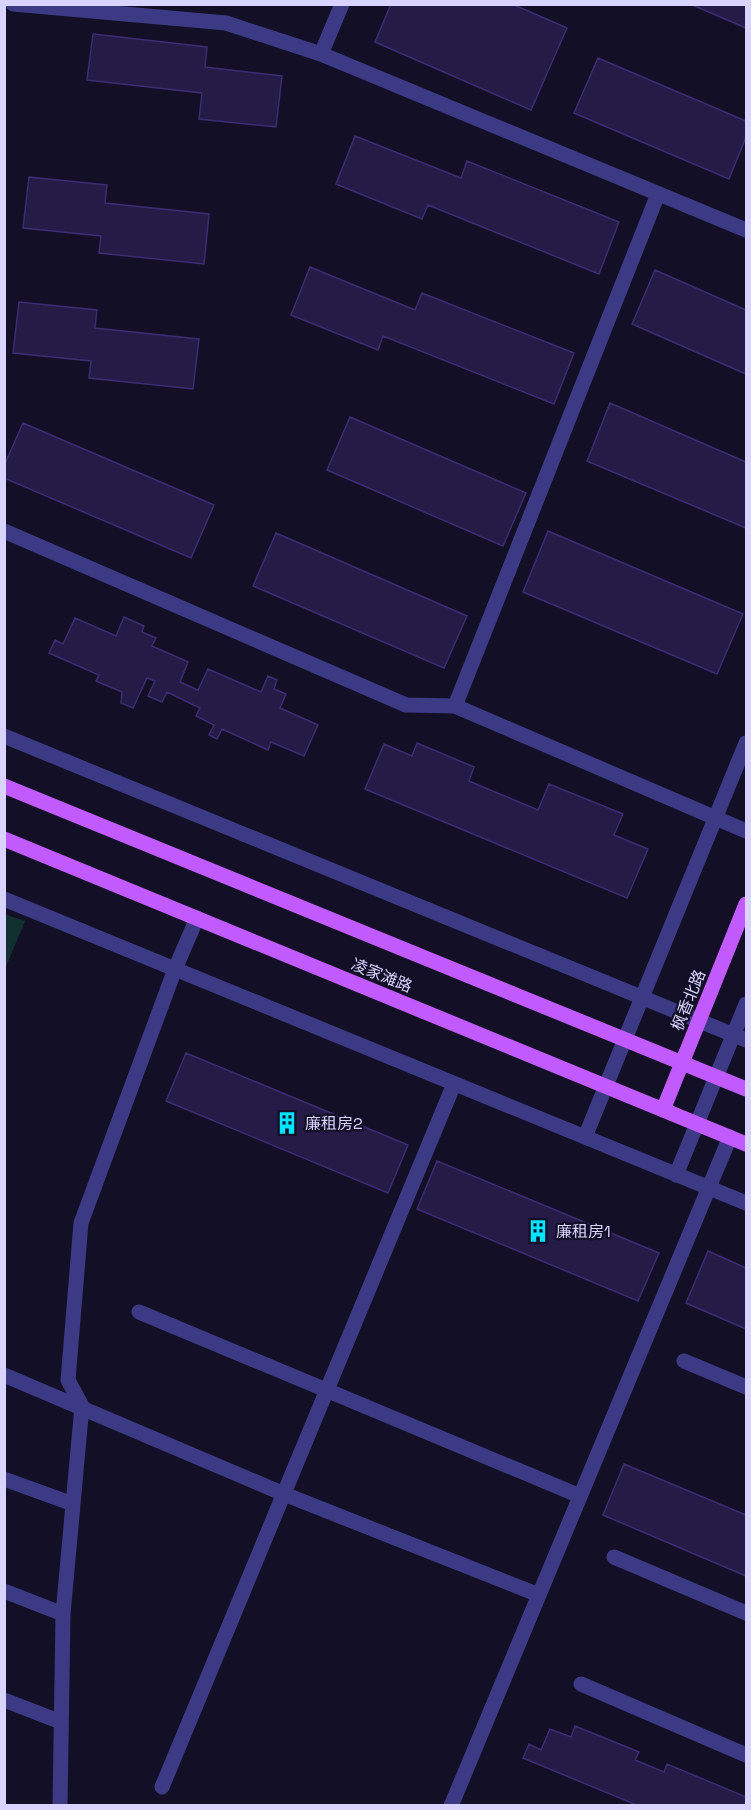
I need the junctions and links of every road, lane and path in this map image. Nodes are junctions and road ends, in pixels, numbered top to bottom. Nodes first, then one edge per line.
1 (13, 4) edge
2 (342, 4) edge
3 (321, 54) junction
4 (657, 194) junction
5 (747, 230) edge
6 (4, 531) edge
7 (455, 706) junction
8 (4, 736) edge
9 (747, 743) edge
10 (4, 786) edge
11 (716, 818) junction
12 (747, 831) edge
13 (4, 839) edge
14 (4, 899) edge
15 (747, 904) edge
16 (196, 918) junction
17 (175, 969) junction
18 (642, 998) junction
19 (747, 1004) edge
20 (699, 1021) junction
21 (740, 1038) edge
22 (625, 1040) junction
23 (682, 1063) junction
24 (717, 1077) junction
25 (454, 1084) junction
26 (606, 1086) junction
27 (747, 1089) edge
28 (663, 1110) junction
29 (697, 1124) junction
30 (585, 1137) junction
31 (730, 1137) junction
32 (747, 1144) edge
33 (676, 1175) junction
34 (708, 1188) junction
35 (747, 1203) edge
36 (139, 1312) dead end
37 (684, 1361) dead end
38 (4, 1375) edge
39 (747, 1387) edge
40 (327, 1390) junction
41 (82, 1406) junction
42 (4, 1479) edge
43 (284, 1494) junction
44 (580, 1496) junction
45 (73, 1504) junction
46 (614, 1557) dead end
47 (4, 1591) edge
48 (539, 1595) junction
49 (747, 1612) edge
50 (63, 1614) junction
51 (581, 1684) dead end
52 (4, 1700) edge
53 (61, 1722) junction
54 (747, 1755) edge
55 (162, 1787) dead end
56 (60, 1806) edge
57 (451, 1806) edge

1 - 3 street
2 - 3 street
3 - 4 street
4 - 5 street
4 - 7 street
6 - 7 street
7 - 11 street
8 - 18 street
9 - 11 street
10 - 22 main road, 凌家滩路
11 - 12 street
11 - 18 street
13 - 16 main road, 凌家滩路
14 - 17 street
15 - 20 main road, 枫香北路
16 - 17 street
16 - 26 main road, 凌家滩路
17 - 25 street
17 - 41 street
18 - 20 street
18 - 22 street
19 - 21 street
20 - 21 street
20 - 23 main road, 枫香北路
21 - 24 street
22 - 23 main road, 凌家滩路
22 - 26 street
23 - 24 main road, 凌家滩路
23 - 28 main road, 枫香北路
24 - 27 main road, 凌家滩路
24 - 29 street
25 - 30 street
25 - 40 street
26 - 28 main road, 凌家滩路
26 - 30 street
28 - 29 main road, 凌家滩路
29 - 31 main road, 凌家滩路
29 - 33 street
30 - 33 street
31 - 32 main road, 凌家滩路
31 - 34 street
33 - 34 street
34 - 35 street
34 - 44 street
36 - 40 street
37 - 39 street
38 - 41 street
40 - 43 street
40 - 44 street
41 - 43 street
41 - 45 street
42 - 45 street
43 - 48 street
43 - 55 street
44 - 48 street
45 - 50 street
46 - 49 street
47 - 50 street
48 - 57 street
50 - 53 street
51 - 54 street
52 - 53 street
53 - 56 street

